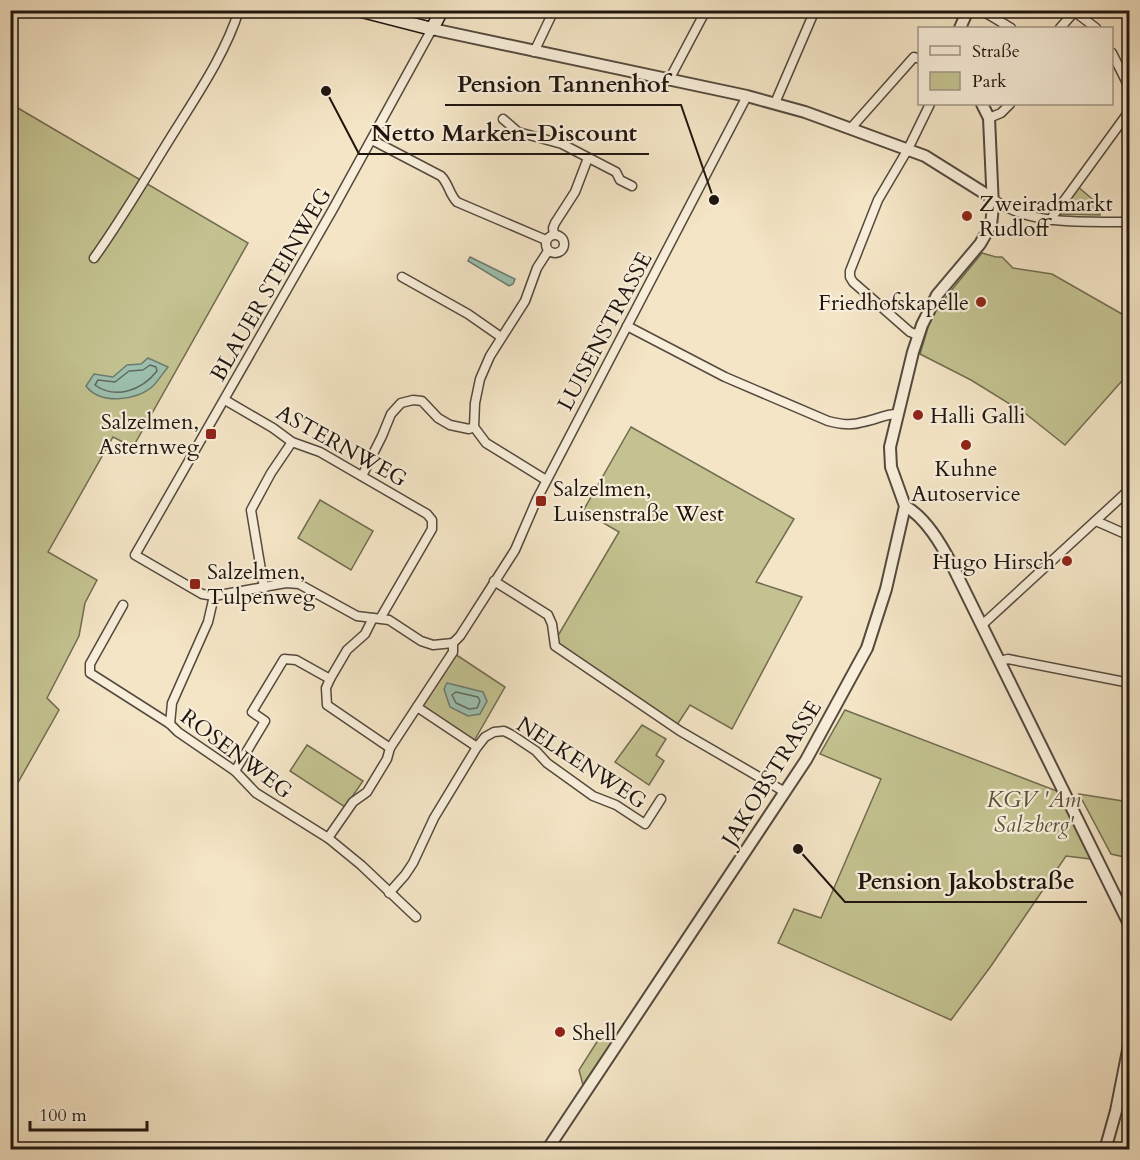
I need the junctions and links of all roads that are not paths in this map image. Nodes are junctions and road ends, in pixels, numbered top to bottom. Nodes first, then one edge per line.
1 (239, 10) edge
2 (358, 10) edge
3 (442, 10) edge
4 (554, 10) edge
5 (706, 10) edge
6 (814, 10) edge
7 (968, 10) edge
8 (981, 10) edge
9 (1076, 11) edge
10 (960, 27) edge
11 (1009, 27) edge
12 (1061, 27) edge
13 (1095, 27) edge
14 (432, 29) junction
15 (534, 52) junction
16 (1113, 55) edge
17 (918, 58) edge
18 (669, 80) junction
19 (1130, 89) edge
20 (747, 96) junction
21 (775, 103) junction
22 (930, 105) edge
23 (982, 105) edge
24 (1009, 105) edge
25 (1130, 110) edge
26 (988, 118) junction
27 (503, 119) dead end
28 (851, 128) junction
29 (372, 140) junction
30 (908, 149) junction
31 (588, 158) junction
32 (632, 186) dead end
33 (992, 198) junction
34 (1050, 220) junction
35 (1130, 222) edge
36 (554, 234) junction
37 (546, 240) junction
38 (548, 251) junction
39 (94, 258) dead end
40 (402, 277) dead end
41 (627, 326) junction
42 (918, 335) junction
43 (501, 337) junction
44 (225, 400) junction
45 (897, 414) junction
46 (474, 427) junction
47 (292, 442) junction
48 (362, 476) junction
49 (546, 480) junction
50 (1130, 489) edge
51 (905, 506) junction
52 (1096, 521) junction
53 (1130, 536) edge
54 (494, 581) junction
55 (264, 588) junction
56 (214, 596) junction
57 (123, 605) dead end
58 (377, 618) junction
59 (982, 626) junction
60 (453, 643) junction
61 (1000, 661) junction
62 (330, 679) junction
63 (1130, 683) edge
64 (417, 707) junction
65 (170, 724) junction
66 (477, 747) junction
67 (390, 748) junction
68 (235, 771) junction
69 (785, 792) junction
70 (661, 799) dead end
71 (328, 838) junction
72 (389, 893) junction
73 (416, 917) dead end
74 (1130, 926) edge
75 (1130, 1040) edge
76 (547, 1149) edge
77 (1105, 1149) edge

1 - 39 street
2 - 14 main road
3 - 14 main road
4 - 15 street
5 - 18 street
6 - 21 street
7 - 10 street
8 - 11 street
9 - 12 street
9 - 13 street
14 - 15 street
14 - 29 street, BLAUER STEINWEG
15 - 18 street
16 - 19 street
17 - 28 street
18 - 20 street
20 - 21 street
20 - 41 street, LUISENSTRASSE
21 - 28 street
22 - 30 street
23 - 26 street
24 - 26 street
25 - 34 street
26 - 33 street
27 - 31 street
28 - 30 street
29 - 37 street
29 - 44 street, BLAUER STEINWEG
30 - 33 street
30 - 42 street
31 - 32 street
31 - 36 street
33 - 34 street
33 - 42 street
34 - 35 street
36 - 37 street
36 - 38 street
37 - 38 street
38 - 43 street
40 - 43 street
41 - 45 street
41 - 49 street, LUISENSTRASSE
42 - 45 street
43 - 46 street
44 - 47 street, ASTERNWEG
44 - 56 street, BLAUER STEINWEG
45 - 51 street
46 - 48 street
46 - 49 street
47 - 48 street, ASTERNWEG
47 - 55 street
48 - 58 street, ASTERNWEG
49 - 54 street, LUISENSTRASSE
50 - 52 street
51 - 59 street
51 - 69 street, JAKOBSTRASSE
52 - 53 street
52 - 59 street
54 - 60 street, LUISENSTRASSE
54 - 69 street
55 - 56 street
55 - 58 street
56 - 65 street
57 - 65 street, ROSENWEG
58 - 60 street
58 - 62 street
59 - 61 street
60 - 64 street, LUISENSTRASSE
61 - 63 street
61 - 74 street
62 - 67 street
62 - 68 street
64 - 66 street
64 - 67 street, LUISENSTRASSE
65 - 68 street, ROSENWEG
66 - 70 street, NELKENWEG
66 - 72 street
67 - 71 street, LUISENSTRASSE
68 - 71 street, ROSENWEG
69 - 76 street, JAKOBSTRASSE
71 - 72 street, ROSENWEG
72 - 73 street, ROSENWEG
75 - 77 street

